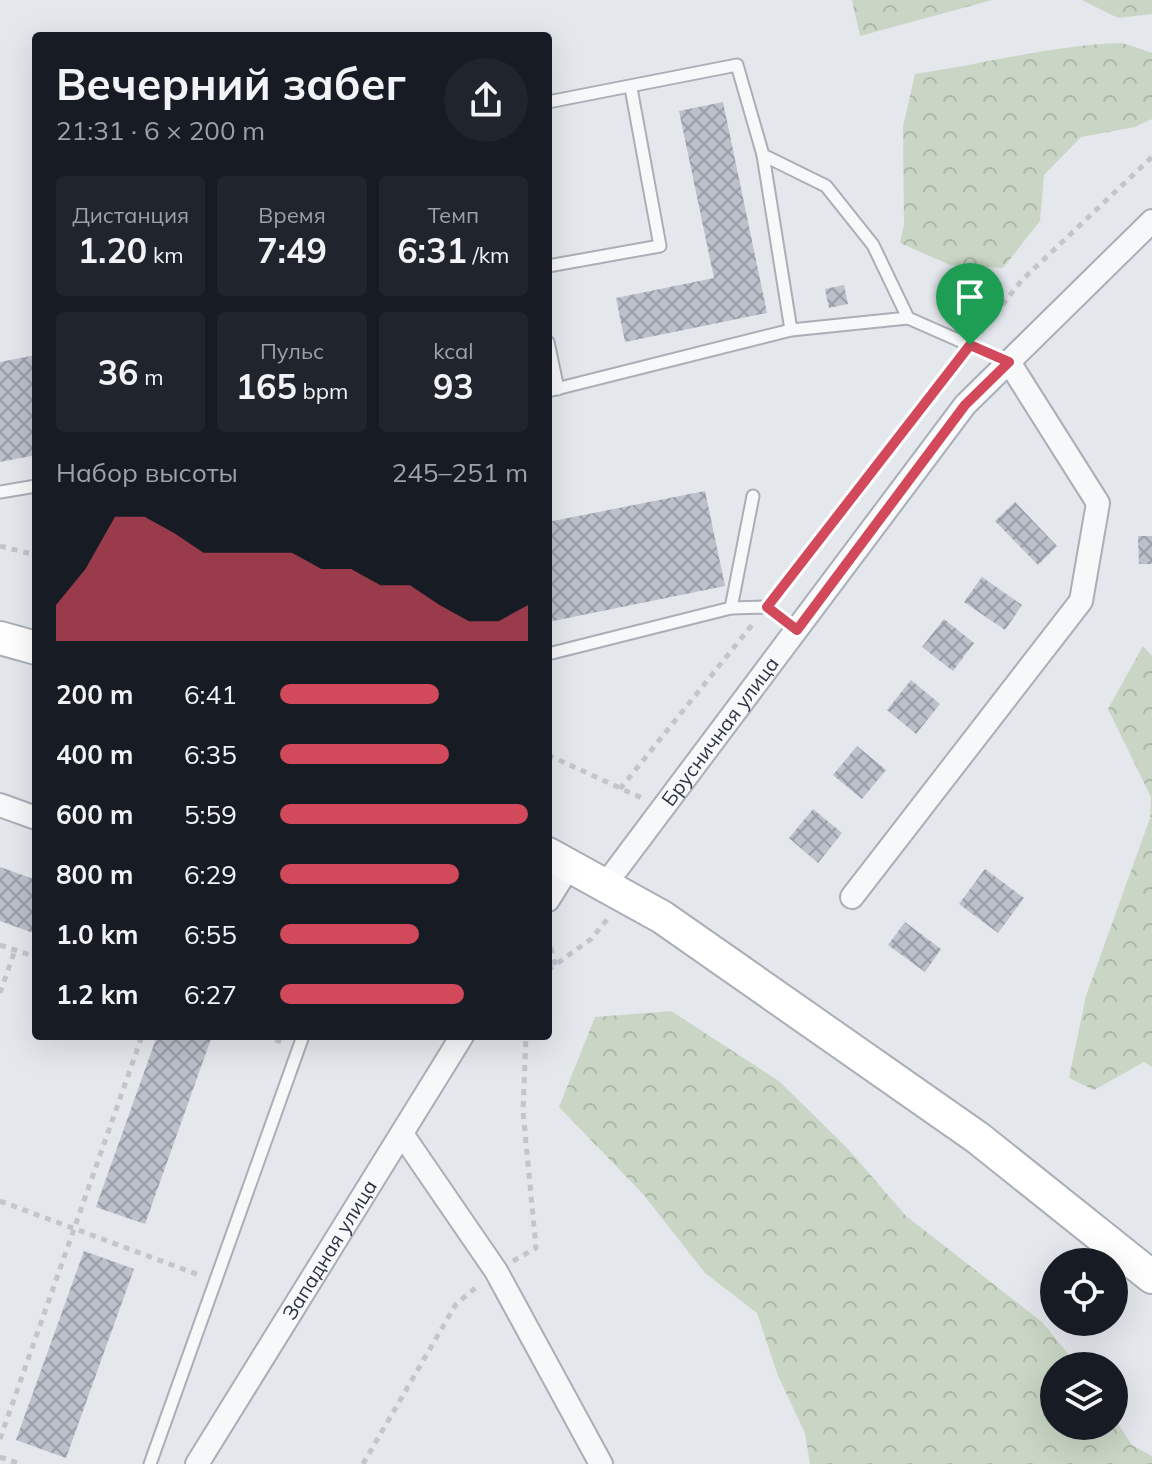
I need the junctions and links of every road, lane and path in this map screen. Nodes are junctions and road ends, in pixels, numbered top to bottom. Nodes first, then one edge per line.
1 (631, 88) junction
2 (552, 101) edge
3 (763, 155) junction
4 (1152, 157) edge
5 (1152, 221) edge
6 (552, 265) edge
7 (908, 318) junction
8 (791, 330) junction
9 (970, 345) junction
10 (1009, 362) junction
11 (553, 390) edge
12 (32, 487) edge
13 (0, 492) edge
14 (753, 496) dead end
15 (0, 546) edge
16 (32, 554) edge
17 (767, 607) junction
18 (731, 608) junction
19 (797, 630) junction
20 (0, 638) edge
21 (32, 647) edge
22 (552, 653) edge
23 (552, 757) edge
24 (620, 789) junction
25 (0, 805) edge
26 (663, 808) junction
27 (32, 817) edge
28 (559, 860) edge
29 (552, 885) edge
30 (615, 891) junction
31 (852, 897) dead end
32 (0, 945) edge
33 (15, 950) junction
34 (552, 953) edge
35 (32, 956) edge
36 (555, 965) junction
37 (552, 967) edge
38 (0, 993) edge
39 (141, 1040) edge
40 (302, 1040) edge
41 (460, 1040) edge
42 (402, 1134) junction
43 (0, 1201) edge
44 (75, 1228) junction
45 (1152, 1277) edge
46 (215, 1281) junction
47 (0, 1439) edge
48 (0, 1457) edge
49 (20, 1464) edge
50 (150, 1464) edge
51 (197, 1464) edge
52 (601, 1464) edge

1 - 2 lane
1 - 3 lane
1 - 6 lane
3 - 7 lane
3 - 8 lane
4 - 9 path
5 - 10 street, Брусничная улица
7 - 8 lane
7 - 9 lane
8 - 11 lane
9 - 10 lane
9 - 17 path
10 - 19 street, Брусничная улица
10 - 31 street
12 - 13 lane
14 - 18 lane
15 - 16 path
17 - 18 lane
17 - 19 lane
17 - 24 path
18 - 22 lane
19 - 26 street, Брусничная улица
20 - 21 street
23 - 24 path
24 - 26 path
25 - 27 street
26 - 30 street, Брусничная улица
28 - 29 street
28 - 30 street
30 - 36 path
30 - 45 street
32 - 33 path
33 - 35 path
33 - 38 path
34 - 36 path
36 - 37 path
39 - 44 path
40 - 46 lane
41 - 42 street, Западная улица
42 - 51 street, Западная улица
42 - 52 street
43 - 44 path
44 - 46 path
44 - 47 path
46 - 50 lane
48 - 49 path

